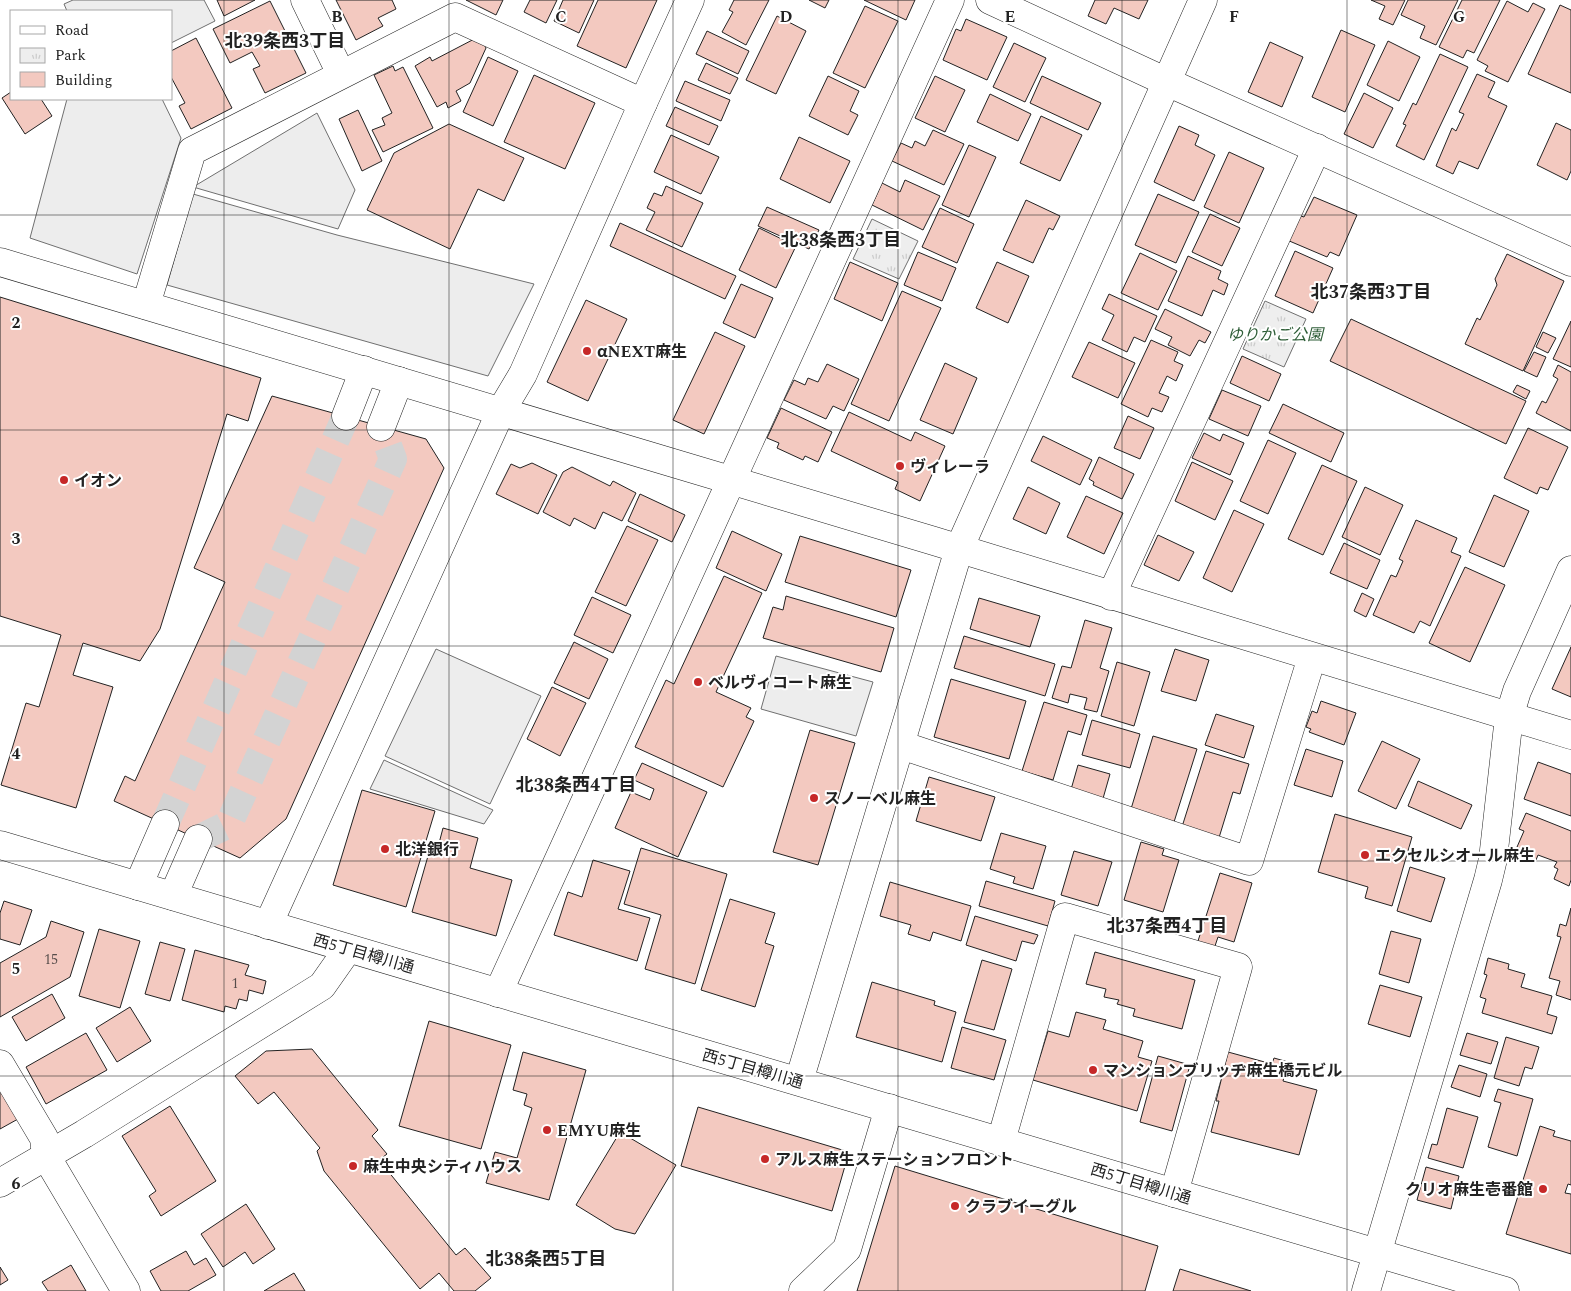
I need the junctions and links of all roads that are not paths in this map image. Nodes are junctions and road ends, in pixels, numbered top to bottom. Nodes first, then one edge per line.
1 (305, 0) edge
2 (690, 0) edge
3 (950, 0) edge
4 (990, 0) edge
5 (1203, 0) edge
6 (341, 74) junction
7 (1167, 82) junction
8 (643, 103) junction
9 (1317, 148) junction
10 (0, 262) edge
11 (1571, 262) edge
12 (146, 305) junction
13 (364, 370) junction
14 (399, 381) junction
15 (501, 412) junction
16 (346, 416) tunnel mouth
17 (381, 427) tunnel mouth
18 (730, 480) junction
19 (959, 549) junction
20 (1571, 570) edge
21 (1111, 596) junction
22 (1312, 657) junction
23 (1509, 717) junction
24 (1571, 735) edge
25 (901, 745) junction
26 (165, 824) tunnel mouth
27 (198, 839) tunnel mouth
28 (0, 845) edge
29 (138, 886) junction
30 (173, 896) junction
31 (268, 925) junction
32 (348, 949) junction
33 (498, 993) junction
34 (0, 1064) edge
35 (799, 1081) junction
36 (889, 1108) junction
37 (1001, 1142) junction
38 (46, 1156) junction
39 (0, 1183) edge
40 (1174, 1193) junction
41 (1377, 1254) junction
42 (806, 1290) edge
43 (126, 1291) edge
44 (1366, 1291) edge
45 (1505, 1291) edge

1 - 6 street
2 - 8 street
3 - 18 street
4 - 7 street
5 - 7 street
6 - 8 street
6 - 12 street
7 - 9 street
7 - 19 street
8 - 15 street
9 - 11 street
9 - 21 street
10 - 12 street
12 - 13 street
13 - 14 street
13 - 16 street
14 - 15 street
14 - 17 street
15 - 18 street
15 - 31 street
18 - 19 street
18 - 33 street
19 - 21 street
19 - 25 street
20 - 23 street
21 - 22 street
22 - 23 street
22 - 25 street
23 - 24 street
23 - 41 street
25 - 35 street
26 - 29 street
27 - 30 street
28 - 29 street, 西5丁目樽川通
29 - 30 street, 西5丁目樽川通
30 - 31 street, 西5丁目樽川通
31 - 32 street, 西5丁目樽川通
32 - 33 street, 西5丁目樽川通
32 - 38 street
33 - 35 street, 西5丁目樽川通
34 - 38 street
35 - 36 street, 西5丁目樽川通
36 - 37 street, 西5丁目樽川通
36 - 42 street
37 - 40 street, 西5丁目樽川通
37 - 40 street
38 - 39 street
38 - 43 street
40 - 41 street, 西5丁目樽川通
41 - 44 street
41 - 45 street, 西5丁目樽川通

